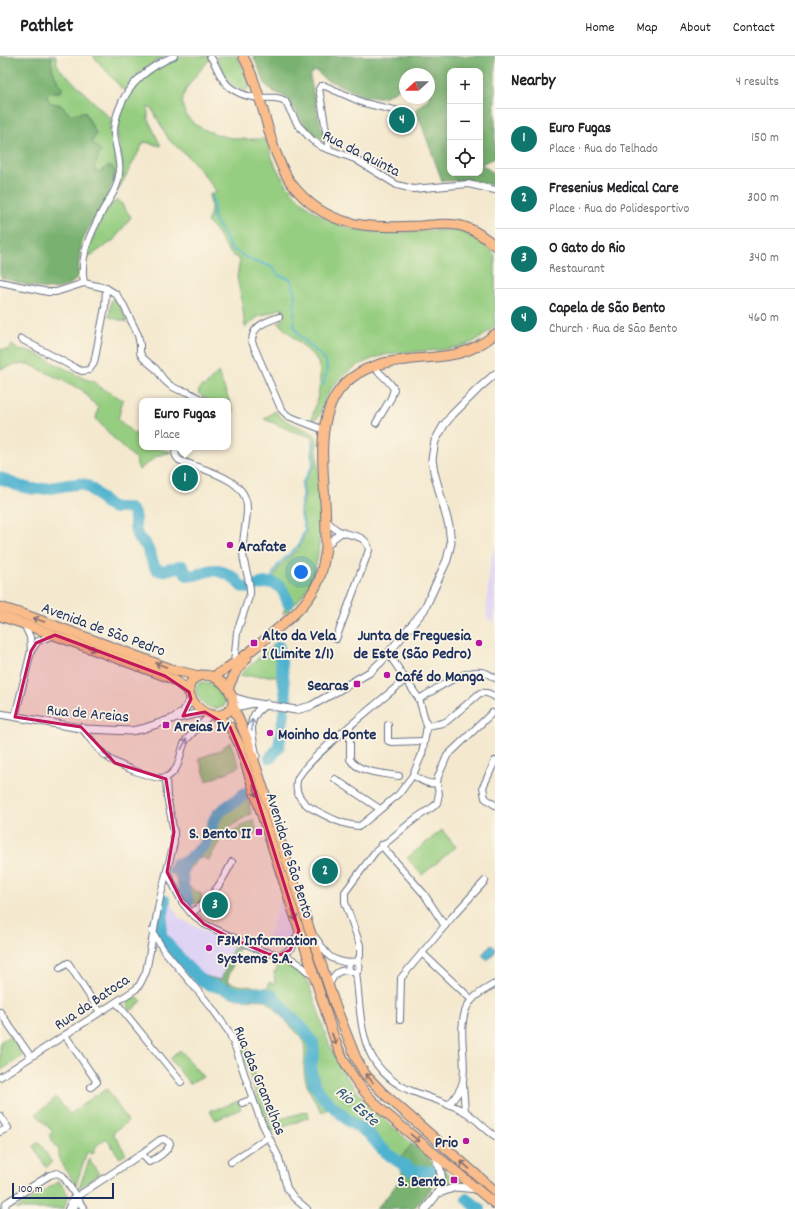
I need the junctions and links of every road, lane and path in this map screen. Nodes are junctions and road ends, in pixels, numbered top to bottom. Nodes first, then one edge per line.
1 (174, 56) edge
2 (210, 56) edge
3 (243, 56) edge
4 (259, 98) junction
5 (398, 111) dead end
6 (329, 149) junction
7 (495, 190) edge
8 (495, 246) edge
9 (0, 282) edge
10 (84, 283) junction
11 (106, 288) junction
12 (279, 317) dead end
13 (495, 334) edge
14 (21, 339) dead end
15 (373, 366) junction
16 (495, 374) edge
17 (199, 398) edge
18 (376, 424) dead end
19 (324, 430) junction
20 (176, 450) edge
21 (330, 532) junction
22 (0, 607) edge
23 (0, 616) edge
24 (24, 624) junction
25 (55, 635) junction
26 (336, 639) dead end
27 (31, 651) junction
28 (250, 653) junction
29 (388, 653) junction
30 (234, 664) junction
31 (234, 675) junction
32 (199, 676) junction
33 (213, 677) junction
34 (495, 678) edge
35 (406, 680) junction
36 (190, 696) junction
37 (231, 697) junction
38 (495, 697) edge
39 (419, 699) junction
40 (267, 704) junction
41 (492, 713) dead end
42 (0, 714) edge
43 (210, 714) junction
44 (15, 717) junction
45 (172, 719) junction
46 (388, 725) dead end
47 (350, 726) junction
48 (427, 726) junction
49 (81, 727) junction
50 (424, 741) junction
51 (495, 761) edge
52 (413, 775) junction
53 (399, 776) dead end
54 (166, 777) junction
55 (260, 778) junction
56 (335, 779) dead end
57 (437, 783) junction
58 (495, 805) edge
59 (380, 809) junction
60 (381, 846) junction
61 (232, 862) dead end
62 (166, 872) junction
63 (485, 881) dead end
64 (191, 913) junction
65 (445, 926) junction
66 (152, 931) junction
67 (299, 931) junction
68 (312, 933) junction
69 (150, 949) junction
70 (163, 949) junction
71 (422, 953) junction
72 (280, 955) junction
73 (357, 962) junction
74 (349, 964) junction
75 (60, 968) dead end
76 (353, 972) junction
77 (314, 978) junction
78 (495, 984) edge
79 (329, 986) junction
80 (472, 1000) junction
81 (116, 1002) junction
82 (0, 1012) edge
83 (100, 1012) junction
84 (400, 1020) dead end
85 (65, 1035) junction
86 (31, 1057) junction
87 (0, 1077) edge
88 (181, 1082) dead end
89 (463, 1082) junction
90 (91, 1087) dead end
91 (253, 1099) junction
92 (242, 1103) dead end
93 (448, 1105) junction
94 (465, 1112) junction
95 (0, 1116) edge
96 (0, 1132) edge
97 (268, 1136) junction
98 (495, 1136) edge
99 (434, 1153) junction
100 (142, 1154) junction
101 (231, 1162) dead end
102 (477, 1189) junction
103 (495, 1191) edge
104 (439, 1193) junction
105 (77, 1198) junction
106 (495, 1204) edge
107 (5, 1209) edge
108 (68, 1209) edge
109 (73, 1209) edge
110 (84, 1209) edge
111 (307, 1209) edge
112 (425, 1209) edge

1 - 10 street
2 - 4 street, Rua da Quinta
3 - 4 main road
4 - 6 street, Rua da Quinta
4 - 8 main road
5 - 6 street
6 - 7 street, Rua da Quinta
9 - 10 street
10 - 11 street
11 - 14 street
11 - 17 street
12 - 19 street
13 - 15 main road
15 - 18 street
15 - 19 main road
16 - 29 street
19 - 21 main road
20 - 30 street
21 - 26 street
21 - 28 main road
32 -> 22 main road, Avenida de São Pedro
23 - 24 main road, Avenida de São Pedro
24 - 25 main road, Avenida de São Pedro
24 - 27 street
25 - 27 street
25 -> 36 main road, Avenida de São Pedro
27 - 44 street
28 - 30 main road
28 - 31 main road
29 - 35 street
29 - 40 street
30 - 31 main road
30 - 33 main road
31 - 37 main road
32 - 33 main road, Avenida de São Pedro
32 - 36 main road
33 - 37 main road
34 - 39 street
35 - 39 street
35 - 47 street
36 - 43 main road, Avenida de São Pedro
36 - 45 street, Rua de Areias
37 - 40 street
37 - 43 main road
37 - 55 main road, Avenida de São Bento
38 - 48 street
39 - 48 street
55 -> 40 street
41 - 57 street
42 - 44 street, Rua de Areias
43 - 45 street, Rua de Areias
54 -> 43 street
43 -> 67 main road, Avenida de São Bento
44 - 49 street, Rua de Areias
45 - 49 street, Rua de Areias
46 - 50 street
47 - 53 street
47 - 59 street
48 - 50 street
49 -> 54 street
50 - 52 street
51 - 58 street
52 - 57 street
52 - 59 street
54 - 62 street, Rua da Batoca
55 - 68 main road, Avenida de São Bento
56 - 59 street
57 - 60 street
60 - 65 street
60 - 73 street
61 - 64 street
62 - 64 street
62 - 66 street, Rua da Batoca
63 - 65 street
64 - 72 street
65 - 71 street
66 - 69 street, Rua da Batoca
66 - 70 street, Rua das Gramelhas
67 - 72 street
67 - 77 main road, Avenida de São Bento
68 - 74 street
68 - 79 main road, Avenida de São Bento
69 - 70 street
69 - 81 street, Rua da Batoca
70 - 91 street, Rua das Gramelhas
71 - 80 street
71 - 84 street
72 - 77 street
73 - 74 street
73 - 76 street
74 - 76 street
75 - 83 street
76 - 79 street
76 - 93 street
77 -> 99 main road, Avenida de São Bento
78 - 80 street
103 -> 79 main road, Avenida de São Bento
80 - 89 street
81 - 83 street, Rua da Batoca
81 - 88 street
82 - 86 street
83 - 85 street, Rua da Batoca
85 - 86 street, Rua da Batoca
85 - 90 street
86 - 87 street, Rua da Batoca
89 - 93 street
89 - 94 street
91 - 92 street
91 - 97 street, Rua das Gramelhas
93 - 94 street
94 - 98 street
95 - 96 street
97 - 101 street
97 - 111 street, Rua das Gramelhas
99 - 102 main road, Avenida de São Bento
99 - 104 street
100 - 100 street
100 - 105 street
102 - 104 street
102 - 106 main road, Avenida de São Bento
104 - 112 street
105 - 107 street
105 - 108 street
105 - 109 street
105 - 110 street

